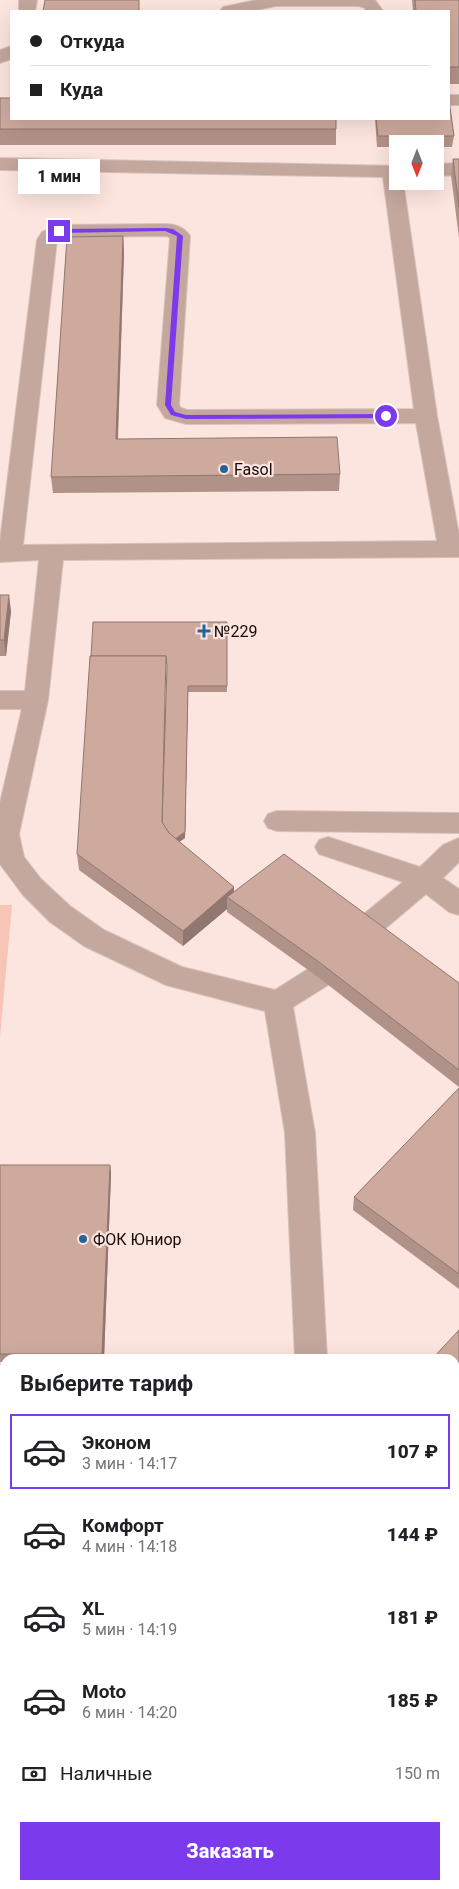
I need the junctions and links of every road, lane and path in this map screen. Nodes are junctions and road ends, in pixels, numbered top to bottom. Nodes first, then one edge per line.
1 (234, 10) edge
2 (374, 10) edge
3 (0, 164) edge
4 (459, 169) edge
5 (444, 170) edge
6 (389, 172) edge
7 (397, 190) edge
8 (426, 416) junction
9 (454, 549) edge
10 (52, 552) junction
11 (5, 554) edge
12 (0, 700) edge
13 (36, 700) junction
14 (277, 821) dead end
15 (459, 824) edge
16 (328, 847) dead end
17 (459, 848) edge
18 (425, 879) junction
19 (459, 904) edge
20 (364, 930) edge
21 (318, 976) edge
22 (278, 1002) junction
23 (311, 1354) edge

1 - 2 lane
3 - 6 lane
4 - 5 lane
7 - 8 lane
8 - 9 lane
8 - 11 lane
9 - 10 lane
10 - 11 lane
10 - 13 lane
12 - 13 lane
13 - 22 lane
14 - 15 lane
16 - 18 lane
17 - 18 lane
18 - 19 lane
18 - 20 lane
21 - 22 lane
22 - 23 lane

